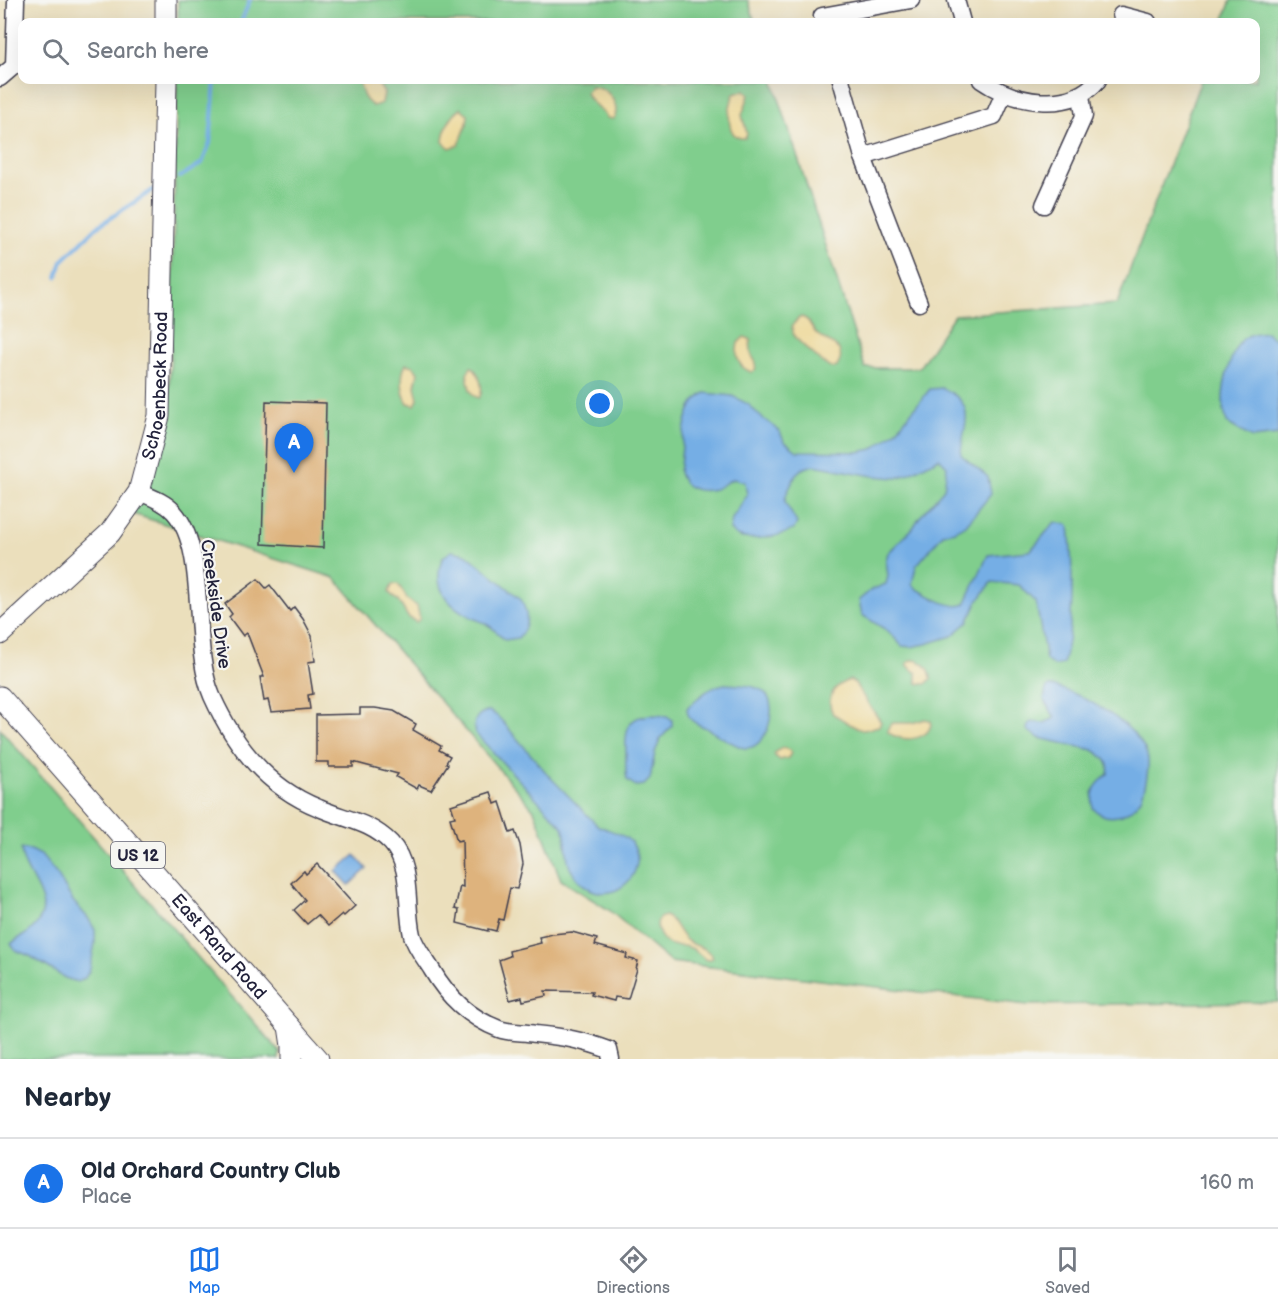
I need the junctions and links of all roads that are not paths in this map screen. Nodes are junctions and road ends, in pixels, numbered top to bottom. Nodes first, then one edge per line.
1 (16, 0) edge
2 (166, 0) edge
3 (911, 0) edge
4 (956, 0) edge
5 (821, 13) edge
6 (1121, 13) edge
7 (166, 18) edge
8 (961, 18) edge
9 (1136, 18) edge
10 (0, 78) edge
11 (166, 84) edge
12 (842, 84) edge
13 (988, 84) edge
14 (1093, 84) edge
15 (1004, 93) junction
16 (1081, 94) junction
17 (863, 157) junction
18 (1044, 205) dead end
19 (919, 303) dead end
20 (139, 492) junction
21 (0, 634) edge
22 (0, 697) edge
23 (289, 1026) junction
24 (292, 1059) edge
25 (318, 1059) edge
26 (611, 1059) edge

1 - 10 street
2 - 7 main road
3 - 5 street
4 - 8 street
6 - 9 street
11 - 20 main road, Schoenbeck Road
12 - 17 street
13 - 15 street
14 - 16 street
15 - 16 street
15 - 17 street
16 - 18 street
17 - 19 street
20 - 21 main road, Schoenbeck Road
20 - 26 street, Creekside Drive
22 - 23 main road, East Rand Road / US 12
23 - 24 main road
23 - 25 main road, East Rand Road / US 12

